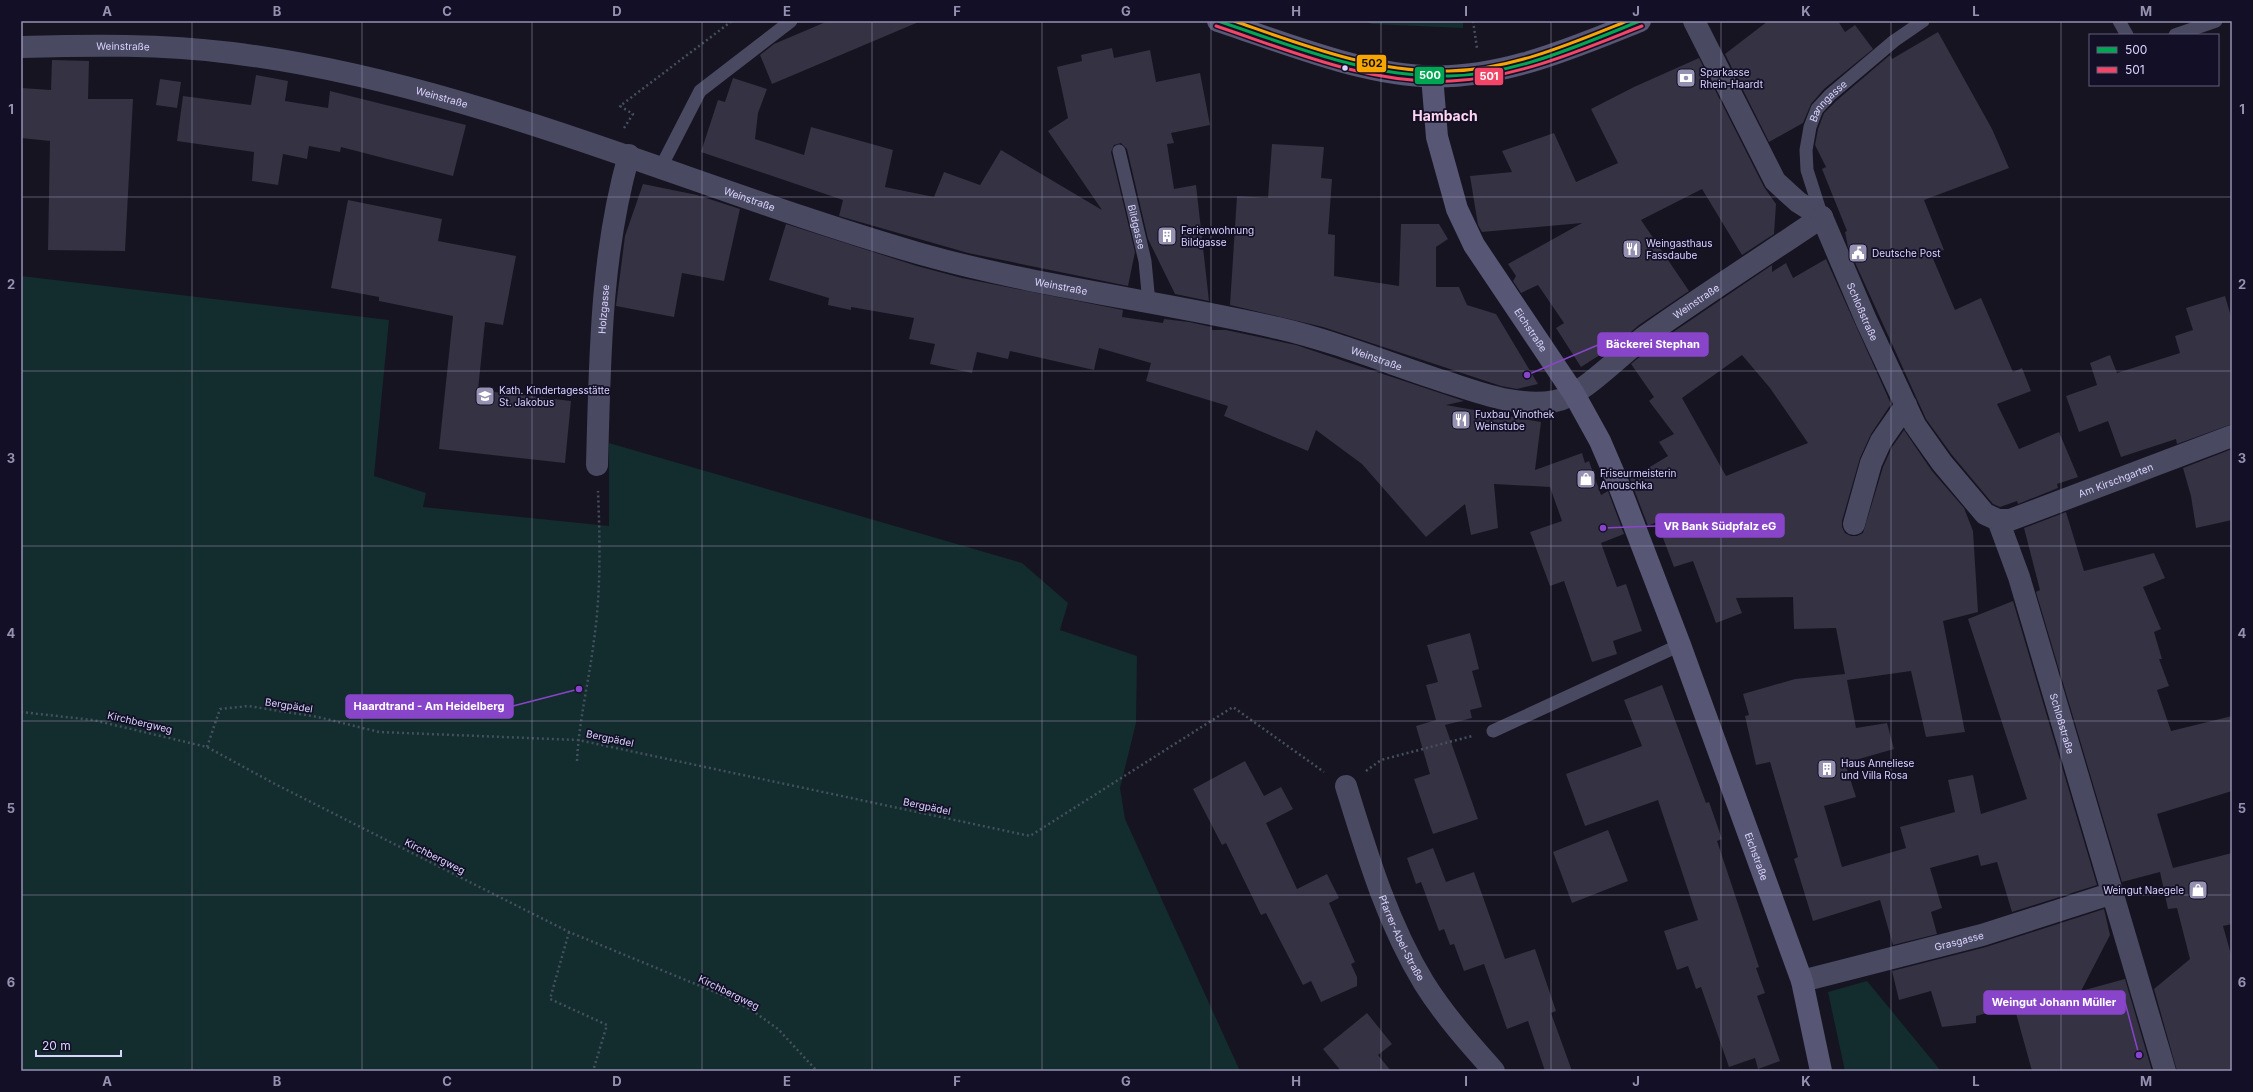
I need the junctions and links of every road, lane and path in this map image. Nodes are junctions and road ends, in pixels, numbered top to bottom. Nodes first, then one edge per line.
1 (732, 21) edge
2 (791, 21) edge
3 (1218, 21) edge
4 (1640, 21) edge
5 (1694, 21) edge
6 (1923, 21) edge
7 (2119, 21) edge
8 (2216, 21) edge
9 (2126, 34) edge
10 (2178, 34) edge
11 (21, 47) edge
12 (1432, 76) junction
13 (620, 106) dead end
14 (1119, 152) dead end
15 (629, 155) junction
16 (661, 167) junction
17 (1822, 217) junction
18 (1149, 303) junction
19 (1574, 394) junction
20 (1906, 405) junction
21 (2232, 436) edge
22 (597, 465) joint
23 (1998, 520) junction
24 (1854, 524) dead end
25 (1680, 645) junction
26 (21, 712) edge
27 (1493, 730) joint
28 (578, 740) junction
29 (208, 747) junction
30 (577, 761) dead end
31 (1346, 786) junction
32 (2113, 893) junction
33 (569, 932) junction
34 (1802, 981) junction
35 (593, 1071) edge
36 (817, 1071) edge
37 (1494, 1071) edge
38 (1821, 1071) edge
39 (2165, 1071) edge

1 - 13 path
2 - 16 lane
3 - 12 street
4 - 12 street
5 - 17 street
6 - 17 lane, Banngasse
7 - 9 lane
8 - 10 lane
11 - 15 street, Weinstraße
12 - 19 street, Eichstraße
14 - 18 lane, Bildgasse
15 - 16 street, Weinstraße
15 - 22 street, Holzgasse
16 - 18 street, Weinstraße
17 - 19 street, Weinstraße
17 - 20 street, Schloßstraße
18 - 19 street, Weinstraße
19 - 25 street, Eichstraße
20 - 23 street, Schloßstraße
20 - 24 street
21 - 23 street, Am Kirschgarten
22 - 28 path
23 - 32 street, Schloßstraße
25 - 27 lane
25 - 34 street, Eichstraße
26 - 29 path, Kirchbergweg
27 - 31 path
28 - 29 path, Bergpädel
28 - 30 path
28 - 31 path, Bergpädel
29 - 33 path, Kirchbergweg
31 - 37 street, Pfarrer-Abel-Straße
32 - 34 street, Grasgasse
32 - 39 street, Schloßstraße
33 - 35 path
33 - 36 path, Kirchbergweg
34 - 38 street, Eichstraße

